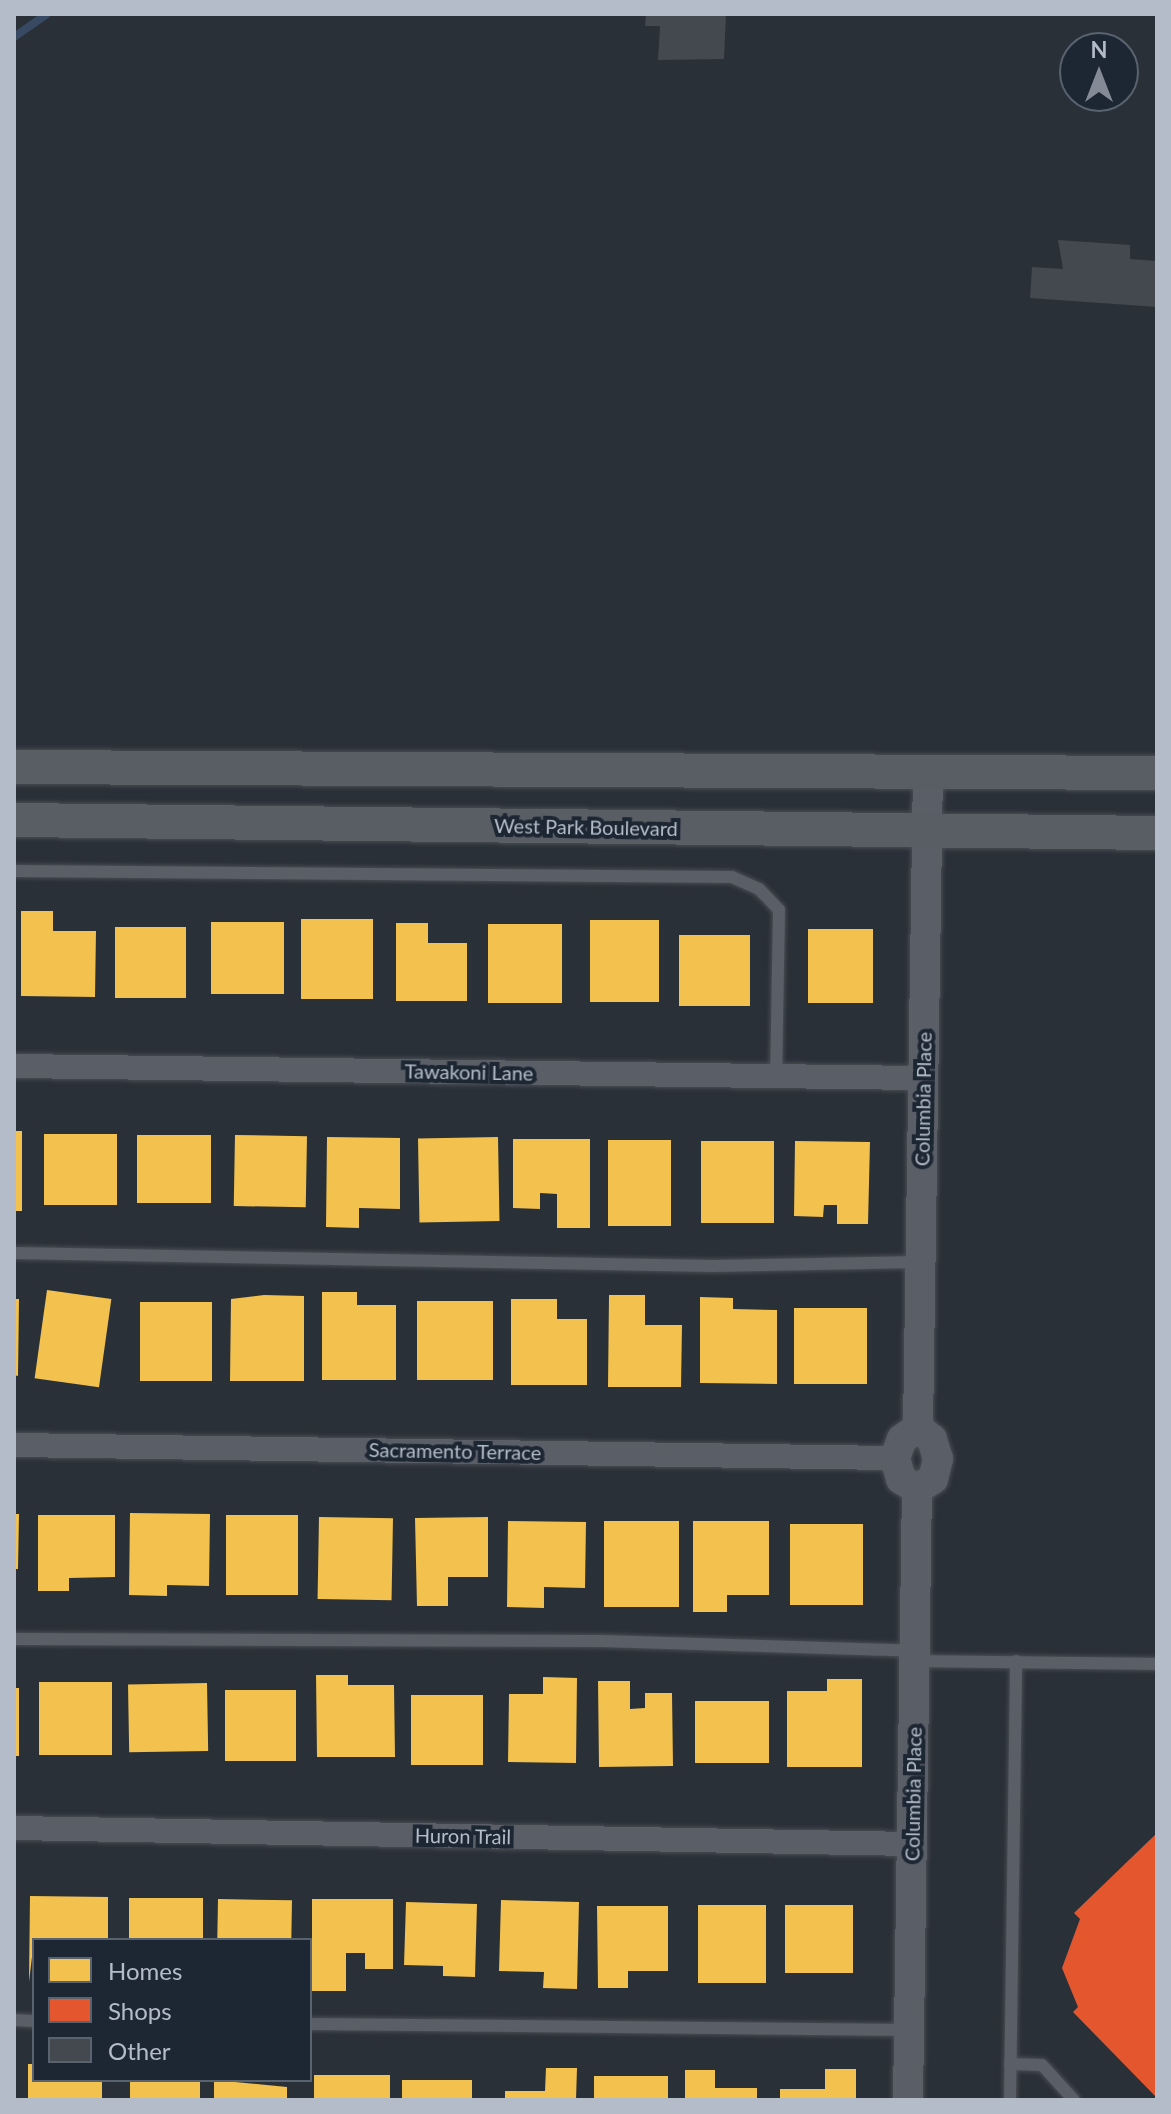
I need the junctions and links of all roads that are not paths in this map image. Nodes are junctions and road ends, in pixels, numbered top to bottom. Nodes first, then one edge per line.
1 (14, 767) edge
2 (928, 770) junction
3 (1157, 773) edge
4 (14, 820) edge
5 (928, 830) junction
6 (1157, 833) edge
7 (14, 871) edge
8 (14, 1066) edge
9 (776, 1076) junction
10 (924, 1078) junction
11 (14, 1253) edge
12 (921, 1262) junction
13 (918, 1428) junction
14 (14, 1445) edge
15 (895, 1458) junction
16 (917, 1489) junction
17 (14, 1639) edge
18 (915, 1656) junction
19 (1016, 1661) junction
20 (1157, 1664) edge
21 (14, 1828) edge
22 (912, 1844) junction
23 (312, 2024) edge
24 (909, 2030) junction
25 (1010, 2064) junction
26 (908, 2100) edge
27 (1010, 2100) edge
28 (1074, 2100) edge

1 - 2 main road
2 - 3 main road
2 - 5 street, Columbia Place
4 - 5 main road, West Park Boulevard
5 - 6 main road, West Park Boulevard
5 - 10 street, Columbia Place
7 - 9 lane
8 - 9 street, Tawakoni Lane
9 - 10 street, Tawakoni Lane
10 - 12 street, Columbia Place
11 - 12 lane
12 - 13 street, Columbia Place
13 - 15 street
13 - 16 street
14 - 15 street, Sacramento Terrace
15 - 16 street
16 - 18 street, Columbia Place
17 - 18 lane
18 - 19 lane
18 - 22 street, Columbia Place
19 - 20 lane
19 - 25 lane
21 - 22 street, Huron Trail
22 - 24 street, Columbia Place
23 - 24 lane
24 - 26 street, Columbia Place
25 - 27 lane
25 - 28 lane

